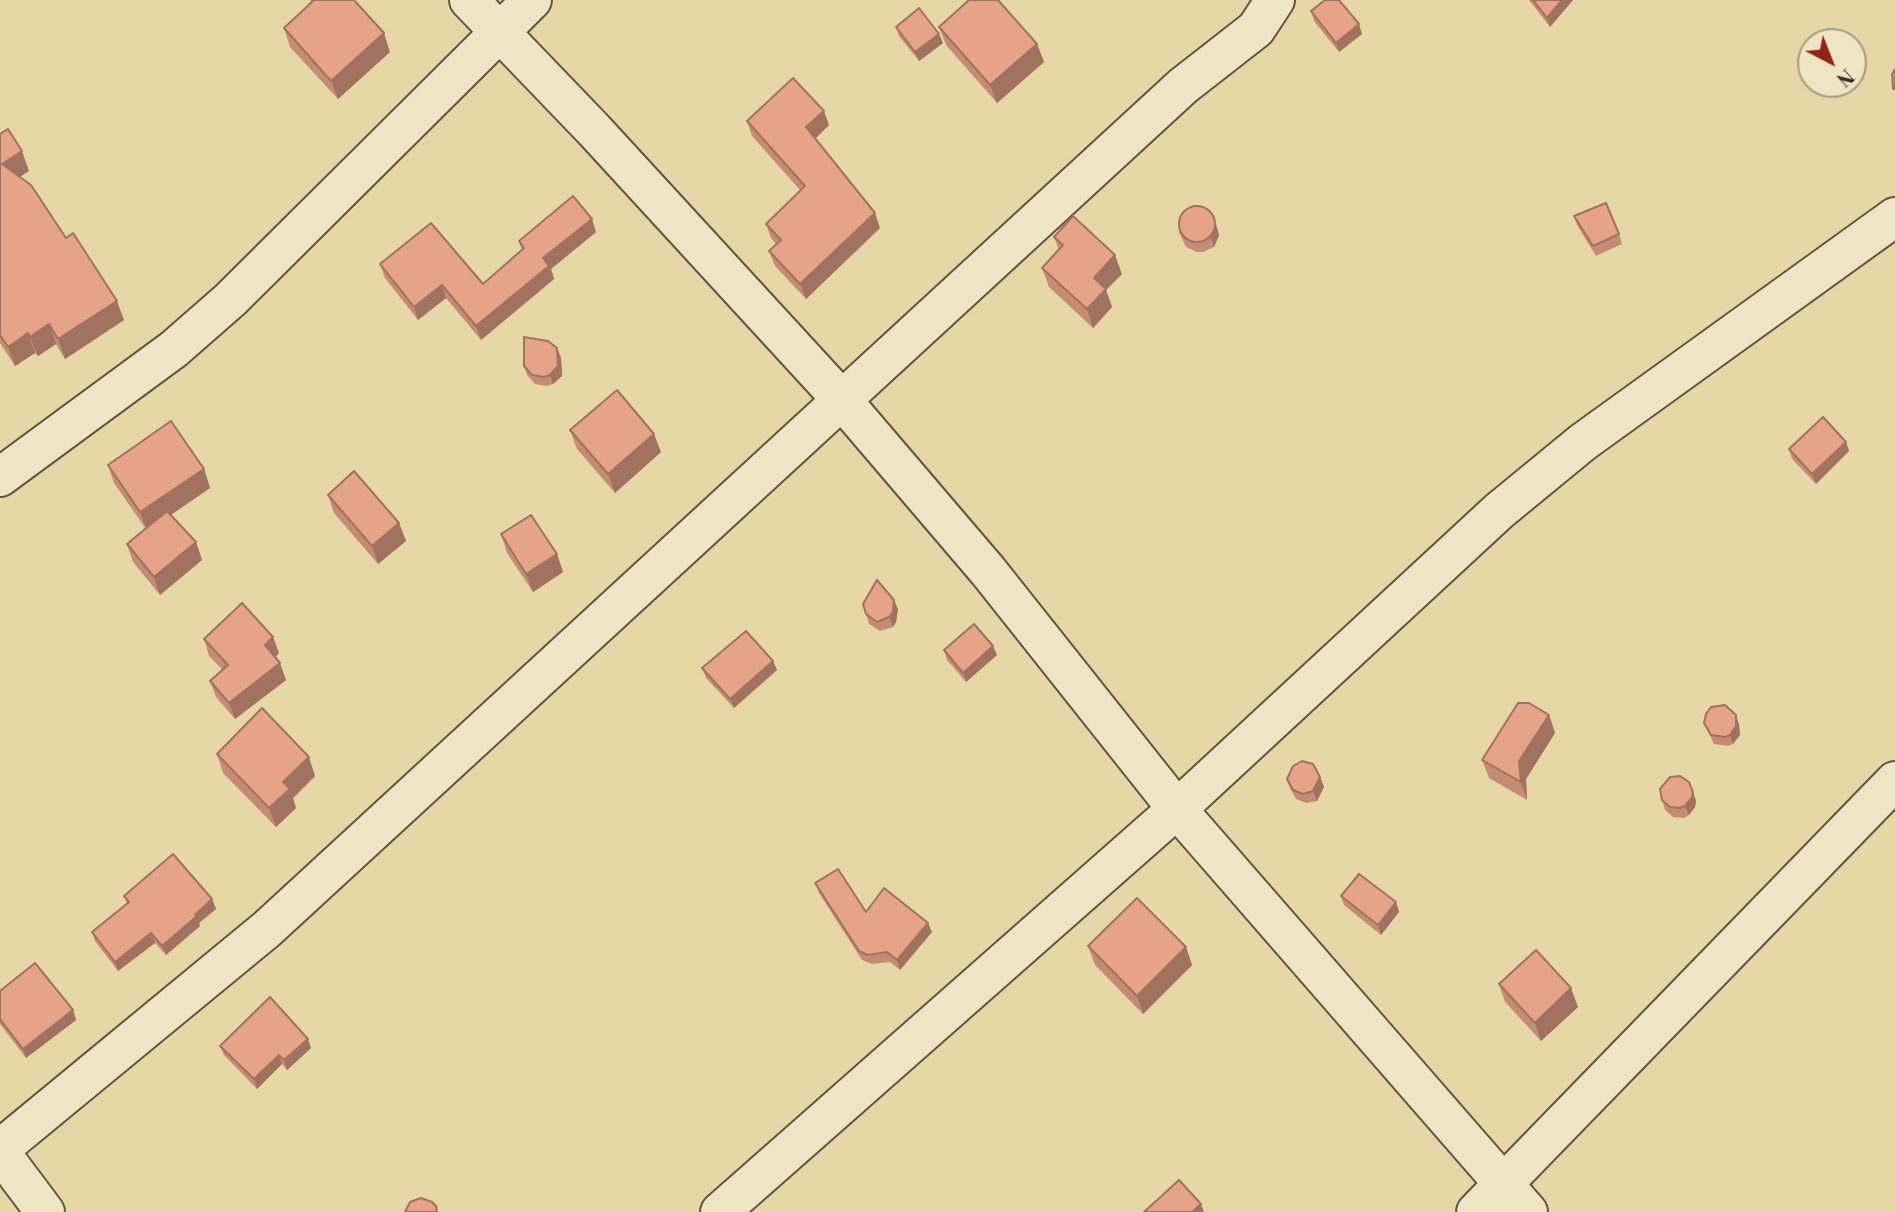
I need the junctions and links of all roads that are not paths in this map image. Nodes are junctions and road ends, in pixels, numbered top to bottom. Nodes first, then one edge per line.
1 (469, 0) edge
2 (532, 0) edge
3 (1295, 0) edge
4 (1266, 15) edge
5 (502, 32) junction
6 (1895, 217) edge
7 (842, 400) junction
8 (0, 477) edge
9 (1895, 781) edge
10 (1177, 809) junction
11 (0, 1150) edge
12 (1517, 1198) edge
13 (45, 1212) edge
14 (720, 1212) edge
15 (1476, 1212) edge

1 - 5 street
2 - 5 street
3 - 4 street
4 - 7 street
5 - 7 street
5 - 8 street
6 - 10 street
7 - 10 street
7 - 11 street
9 - 12 street
10 - 12 street
10 - 14 street
11 - 13 street
12 - 15 street

